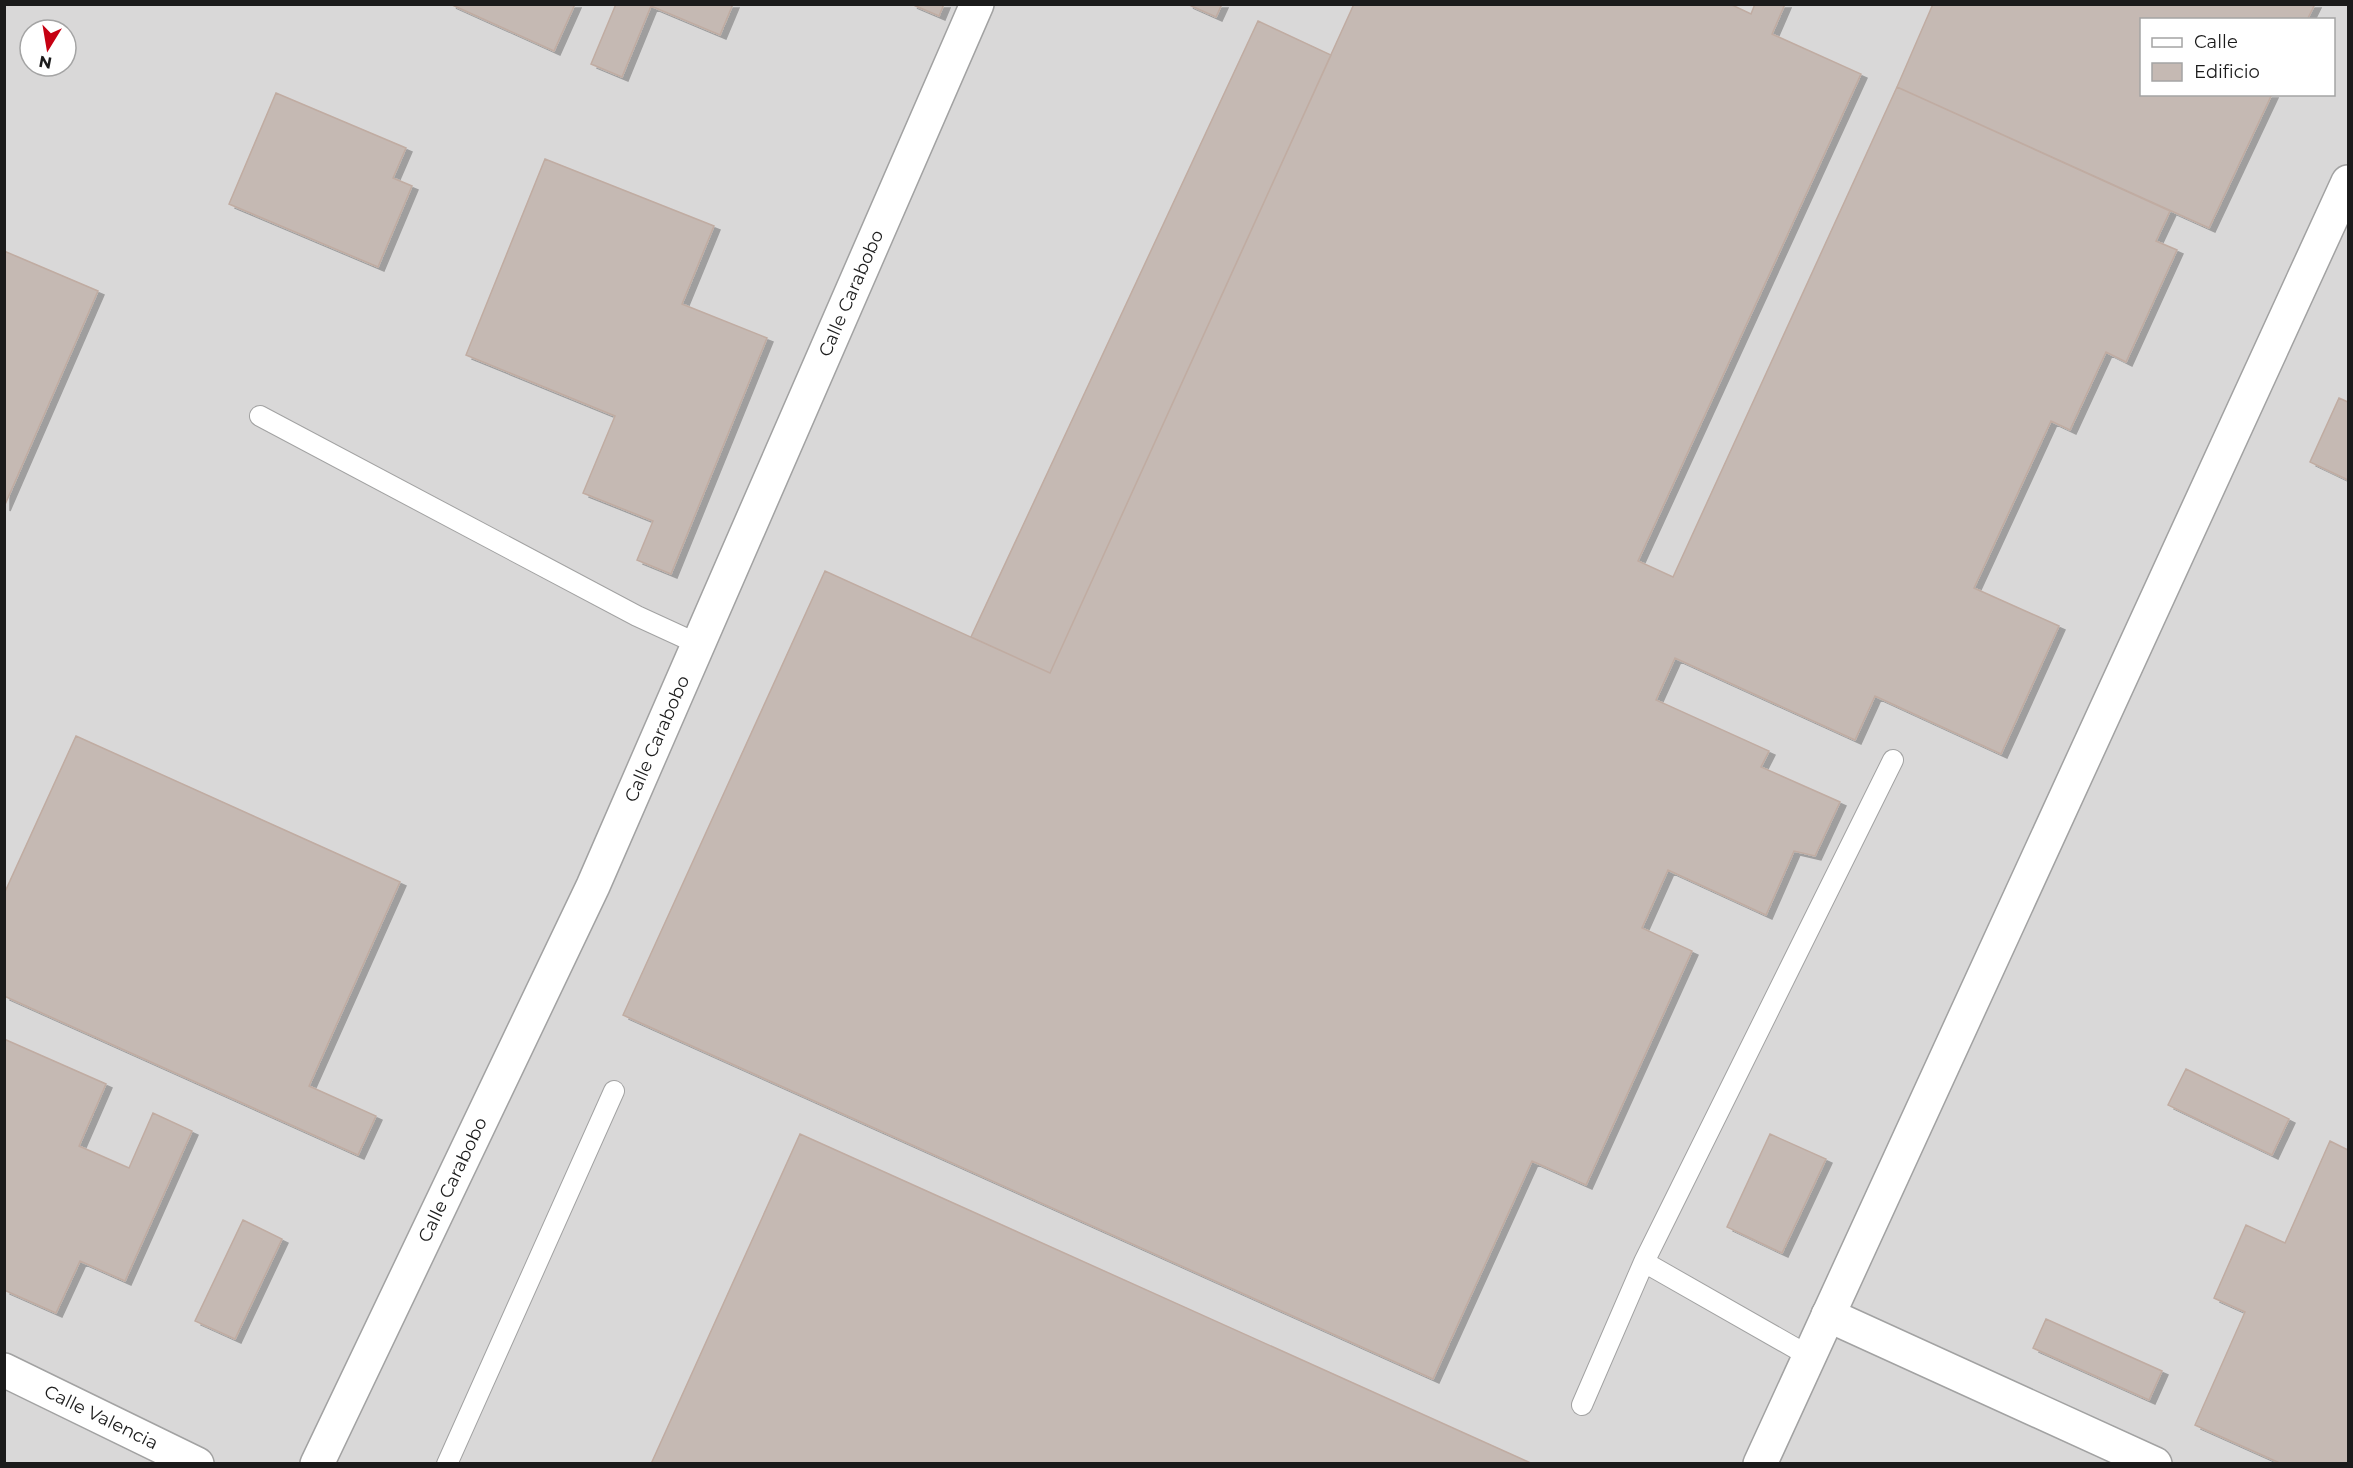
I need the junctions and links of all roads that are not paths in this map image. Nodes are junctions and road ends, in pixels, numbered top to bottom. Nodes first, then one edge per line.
1 (977, 4) edge
2 (2349, 182) edge
3 (260, 416) dead end
4 (698, 644) junction
5 (1893, 760) dead end
6 (614, 1091) dead end
7 (1644, 1262) junction
8 (1828, 1315) junction
9 (1809, 1356) junction
10 (4, 1370) edge
11 (1582, 1405) dead end
12 (197, 1464) edge
13 (317, 1464) edge
14 (447, 1464) edge
15 (1760, 1464) edge
16 (2155, 1464) edge

1 - 4 street, Calle Carabobo
2 - 8 street
3 - 4 lane
4 - 13 street, Calle Carabobo
5 - 7 lane
6 - 14 lane
7 - 9 lane
7 - 11 lane
8 - 9 street
8 - 16 street
9 - 15 street
10 - 12 street, Calle Valencia

